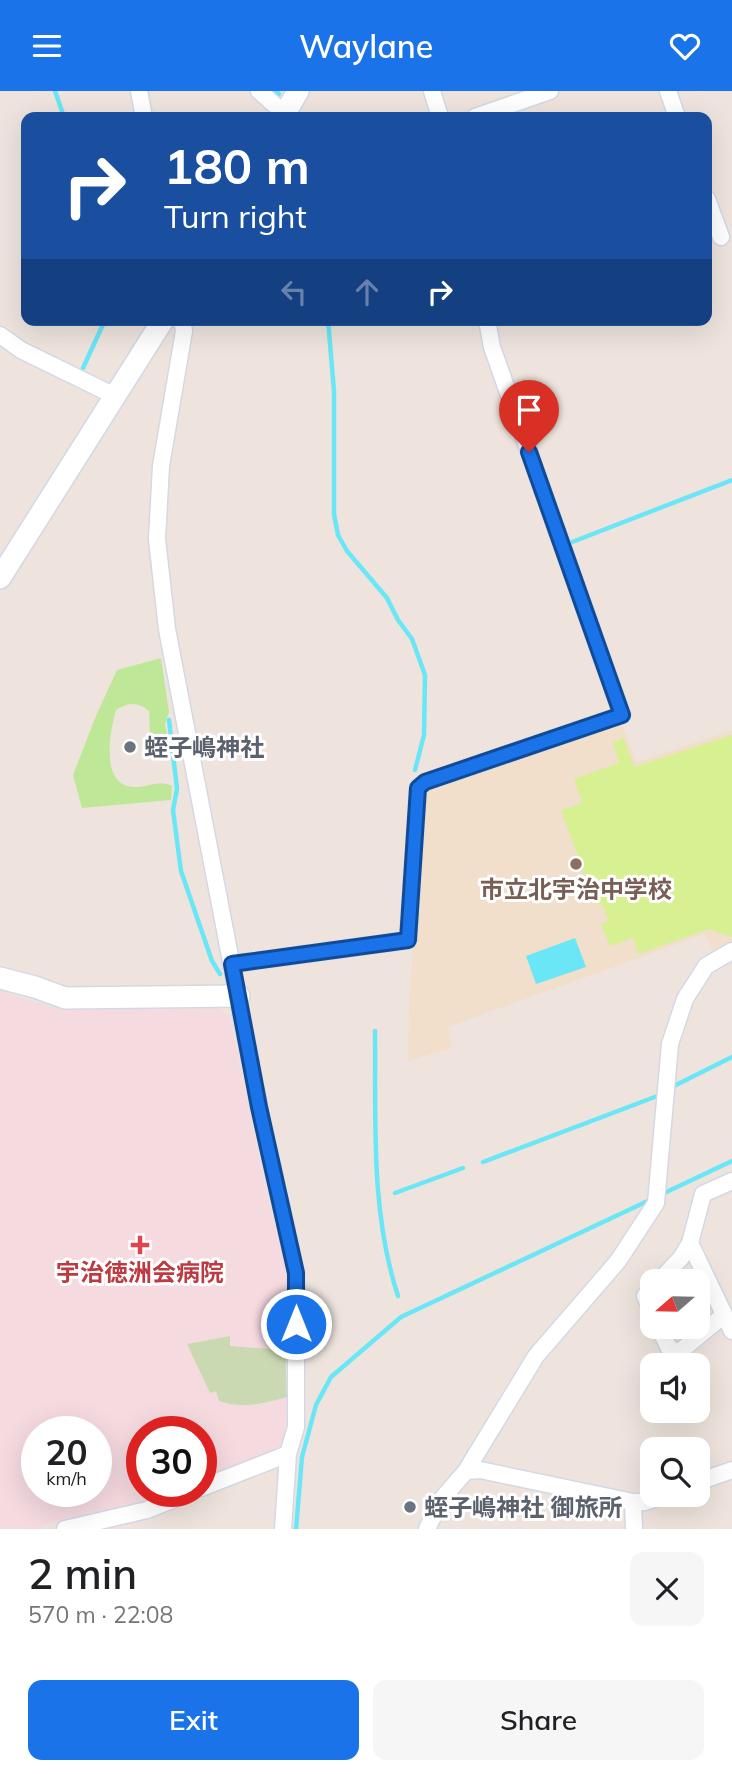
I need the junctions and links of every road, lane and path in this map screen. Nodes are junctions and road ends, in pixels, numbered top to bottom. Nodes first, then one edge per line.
1 (139, 91) edge
2 (258, 91) edge
3 (298, 91) edge
4 (432, 91) edge
5 (550, 91) edge
6 (668, 91) edge
7 (143, 112) edge
8 (281, 112) edge
9 (286, 112) edge
10 (438, 112) edge
11 (489, 112) edge
12 (675, 112) edge
13 (712, 214) edge
14 (720, 237) dead end
15 (159, 326) edge
16 (183, 326) edge
17 (488, 326) edge
18 (0, 335) edge
19 (115, 396) junction
20 (0, 578) edge
21 (732, 951) edge
22 (232, 964) junction
23 (0, 978) edge
24 (239, 996) junction
25 (732, 1182) edge
26 (690, 1243) junction
27 (670, 1269) edge
28 (724, 1315) junction
29 (710, 1327) edge
30 (732, 1331) edge
31 (665, 1339) edge
32 (695, 1339) edge
33 (289, 1454) junction
34 (732, 1470) edge
35 (466, 1471) junction
36 (710, 1478) edge
37 (217, 1482) edge
38 (640, 1502) edge
39 (633, 1503) junction
40 (154, 1507) edge
41 (65, 1529) edge
42 (283, 1529) edge
43 (426, 1529) edge
44 (634, 1529) edge

1 - 7 street
2 - 8 street
3 - 9 street
4 - 10 street
5 - 11 street
6 - 12 street
13 - 14 street
15 - 19 street
16 - 22 street
17 - 22 street
18 - 19 street
19 - 20 street
21 - 35 street
22 - 24 street
23 - 24 street
24 - 33 street
25 - 26 street
26 - 27 street
26 - 28 street
28 - 29 street
28 - 30 street
31 - 32 street
33 - 37 street
33 - 42 street
34 - 36 street
35 - 39 street
35 - 43 street
38 - 39 street
39 - 44 street
40 - 41 street

